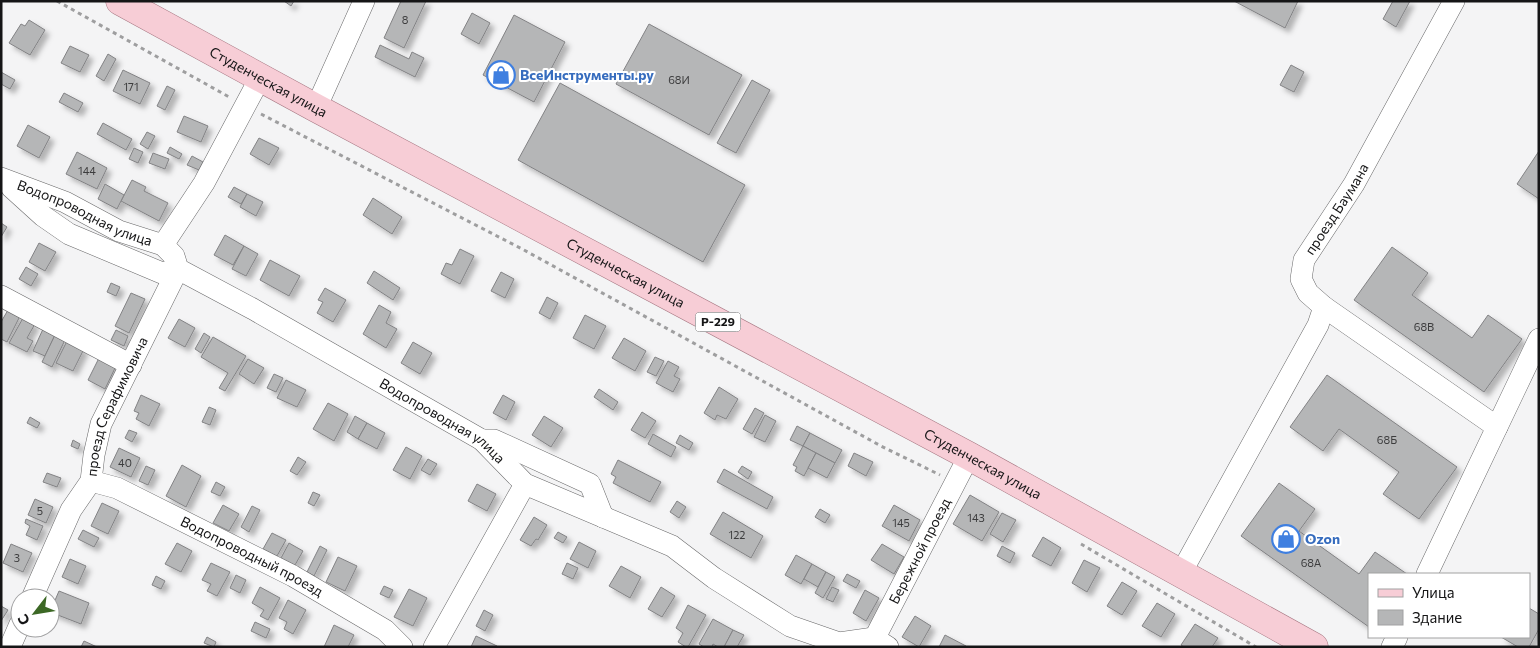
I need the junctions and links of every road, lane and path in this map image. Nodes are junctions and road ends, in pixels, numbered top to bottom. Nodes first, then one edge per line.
1 (57, 1) edge
2 (120, 1) edge
3 (364, 1) edge
4 (1454, 1) edge
5 (260, 78) junction
6 (245, 105) junction
7 (316, 108) junction
8 (1, 178) edge
9 (163, 245) junction
10 (178, 269) junction
11 (1, 296) edge
12 (1324, 307) junction
13 (1539, 339) edge
14 (131, 365) junction
15 (1497, 426) junction
16 (482, 440) junction
17 (969, 456) junction
18 (92, 481) junction
19 (955, 483) junction
20 (525, 484) junction
21 (603, 517) junction
22 (1079, 543) dead end
23 (1181, 573) junction
24 (1427, 573) edge
25 (36, 588) edge
26 (877, 644) edge
27 (402, 647) edge
28 (434, 647) edge
29 (1256, 647) edge
30 (1314, 647) edge

1 - 6 path
2 - 5 main road, Студенческая улица / Р-229
3 - 7 street
4 - 12 street, проезд Баумана
5 - 6 street
5 - 7 main road, Студенческая улица / Р-229
6 - 9 street
6 - 19 path
7 - 17 main road, Студенческая улица / Р-229
8 - 9 street, Водопроводная улица
8 - 10 street
9 - 10 street, Водопроводная улица
10 - 14 street, проезд Серафимовича
10 - 16 street, Водопроводная улица
11 - 14 street
12 - 15 street, проезд Баумана
12 - 23 street
13 - 15 street
14 - 18 street, проезд Серафимовича
15 - 24 street
16 - 20 street, Водопроводная улица
16 - 21 street
17 - 19 street, Бережной проезд
17 - 23 main road, Студенческая улица / Р-229
18 - 25 street, проезд Серафимовича
18 - 27 street, Водопроводный проезд
19 - 26 street, Бережной проезд
20 - 21 street, Водопроводная улица
20 - 28 street
21 - 26 street, Водопроводная улица
22 - 29 path
23 - 30 main road, Студенческая улица / Р-229

